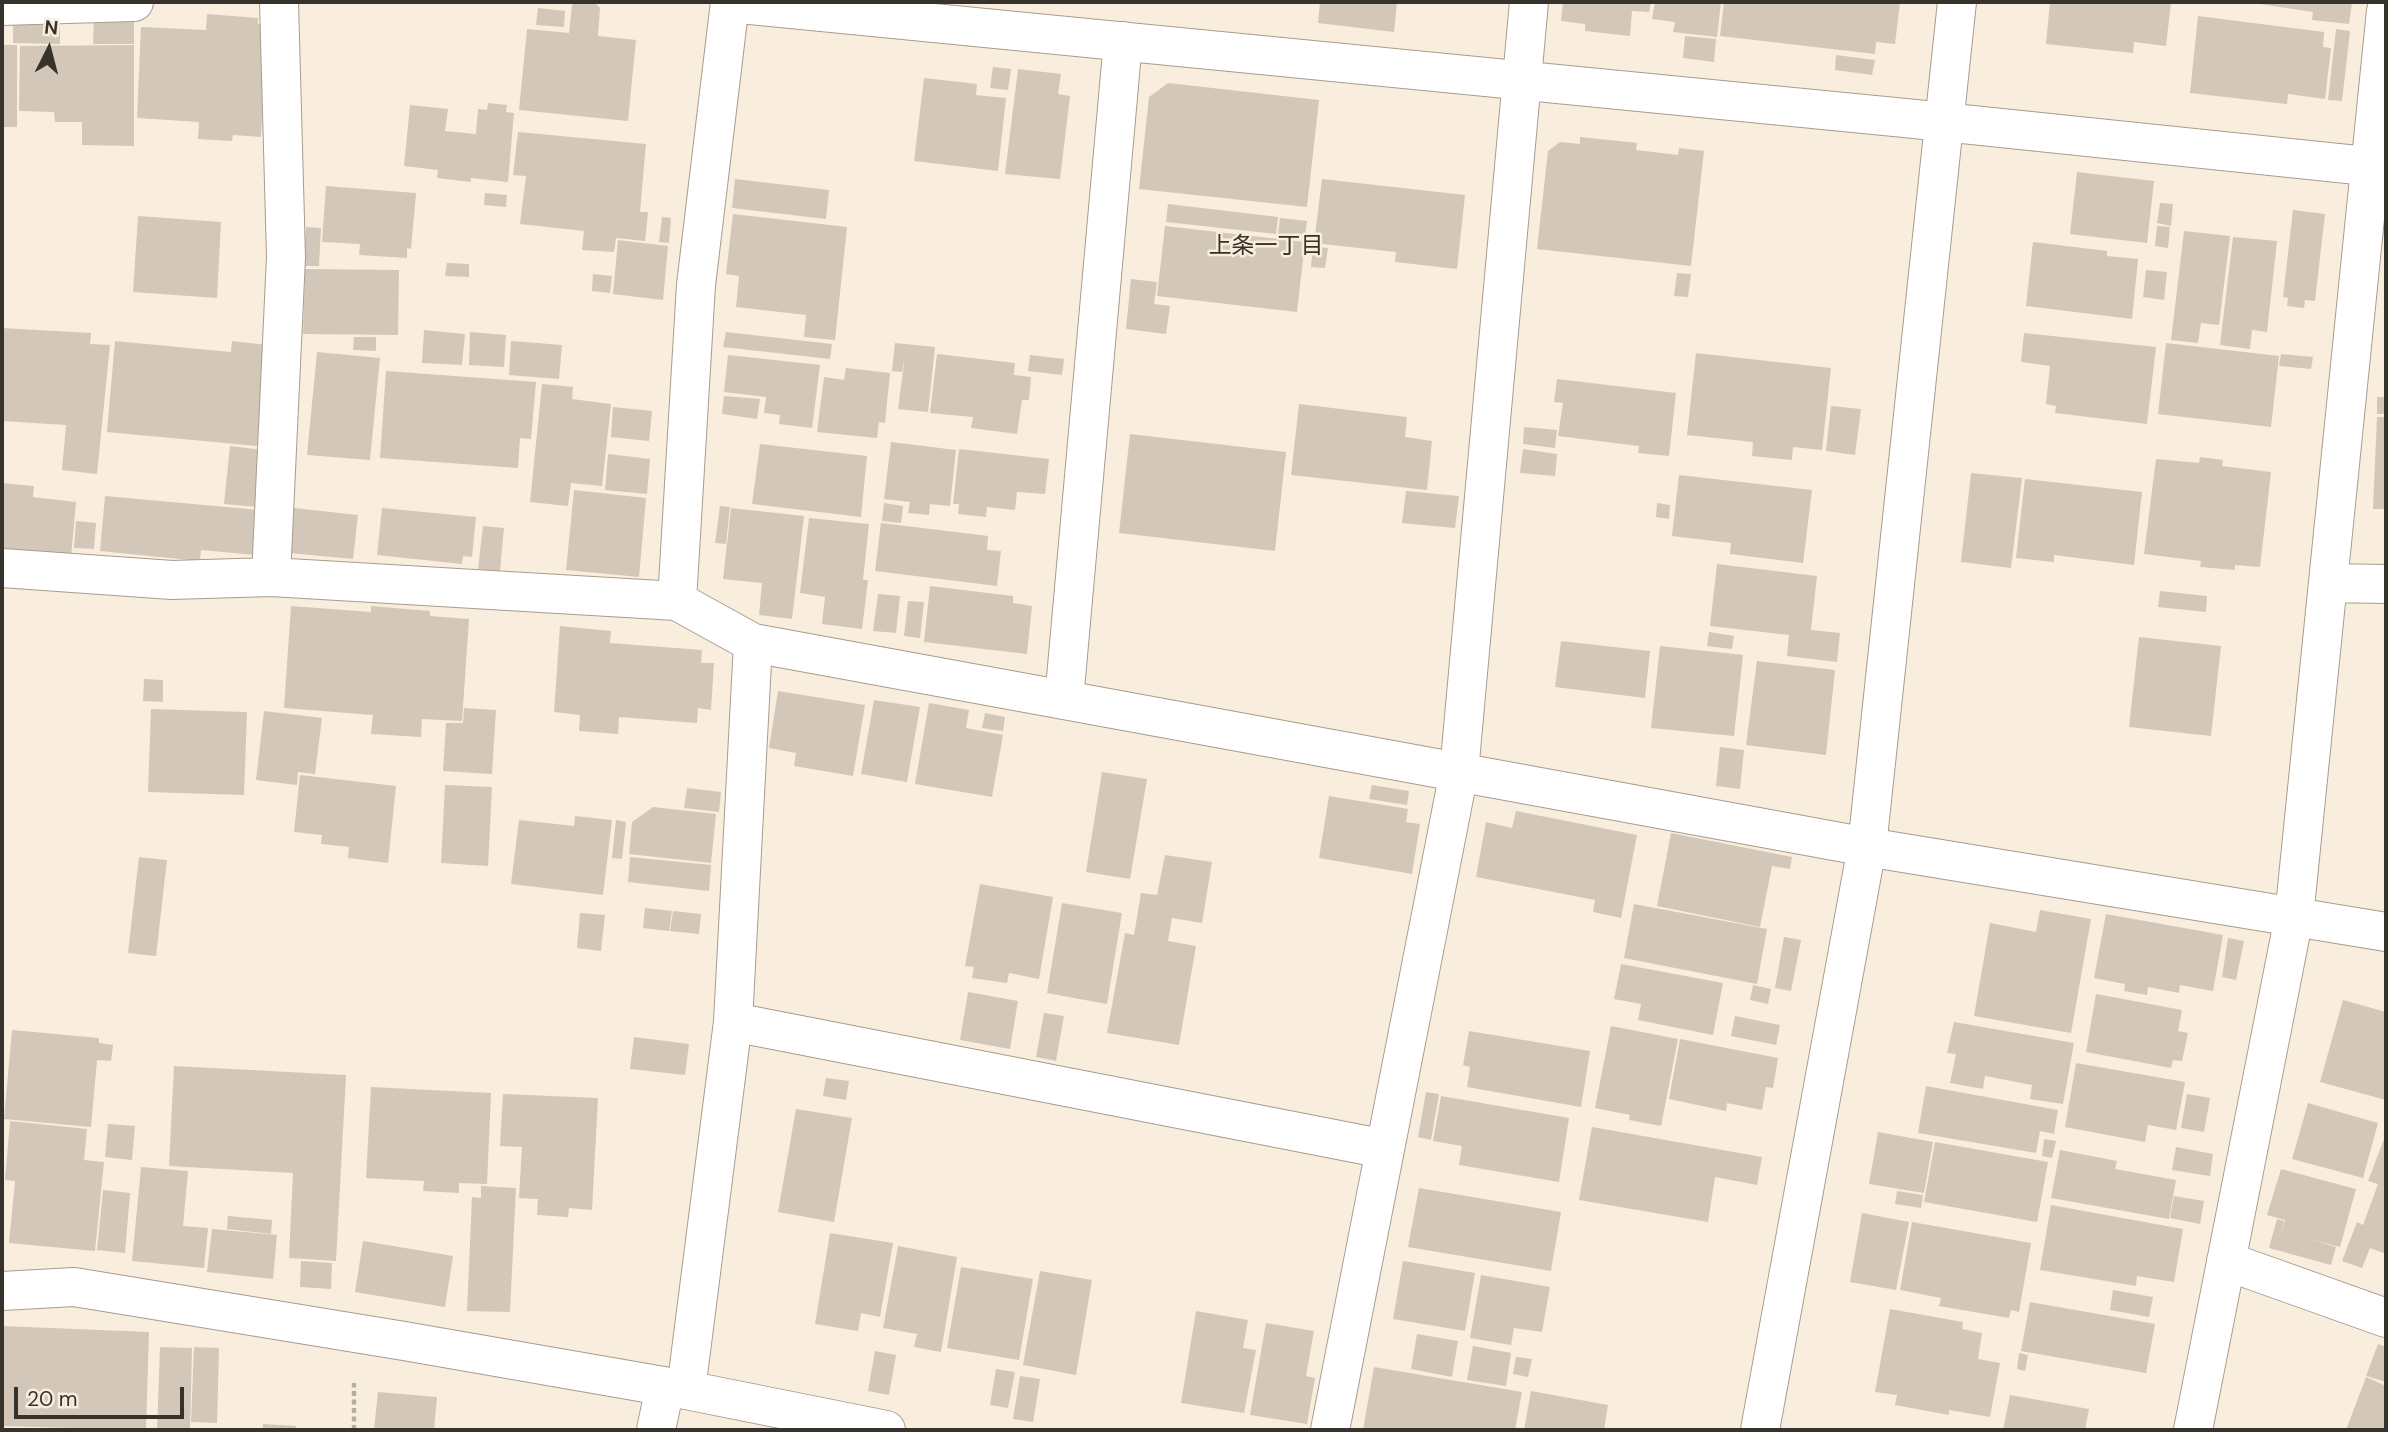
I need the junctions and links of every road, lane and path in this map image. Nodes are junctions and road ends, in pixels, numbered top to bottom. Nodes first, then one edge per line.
1 (134, 2) edge
2 (279, 2) edge
3 (730, 2) edge
4 (1529, 2) edge
5 (1957, 2) edge
6 (2, 6) edge
7 (2386, 11) edge
8 (1124, 41) junction
9 (1521, 80) junction
10 (1945, 122) junction
11 (2379, 167) edge
12 (2, 568) edge
13 (271, 577) junction
14 (2328, 583) junction
15 (2386, 584) edge
16 (677, 601) junction
17 (753, 643) junction
18 (1063, 700) junction
19 (1459, 772) junction
20 (1867, 847) junction
21 (2294, 917) junction
22 (2386, 932) edge
23 (733, 1022) junction
24 (1385, 1149) junction
25 (2226, 1261) junction
26 (2, 1291) edge
27 (2386, 1318) edge
28 (676, 1389) junction
29 (656, 1430) edge
30 (886, 1430) edge
31 (1330, 1430) edge
32 (1760, 1430) edge
33 (2193, 1430) edge

1 - 6 street
2 - 13 street
3 - 8 street
3 - 16 street
4 - 9 street
5 - 10 street
7 - 11 street
8 - 9 street
8 - 18 street
9 - 10 street
9 - 19 street
10 - 11 street
10 - 20 street
11 - 14 street
12 - 13 street
13 - 16 street
14 - 15 street
14 - 21 street
16 - 17 street
17 - 18 street
17 - 23 street
18 - 19 street
19 - 20 street
19 - 24 street
20 - 21 street
20 - 32 street
21 - 22 street
21 - 25 street
23 - 24 street
23 - 28 street
24 - 31 street
25 - 27 street
25 - 33 street
26 - 28 street
28 - 29 street
28 - 30 street

